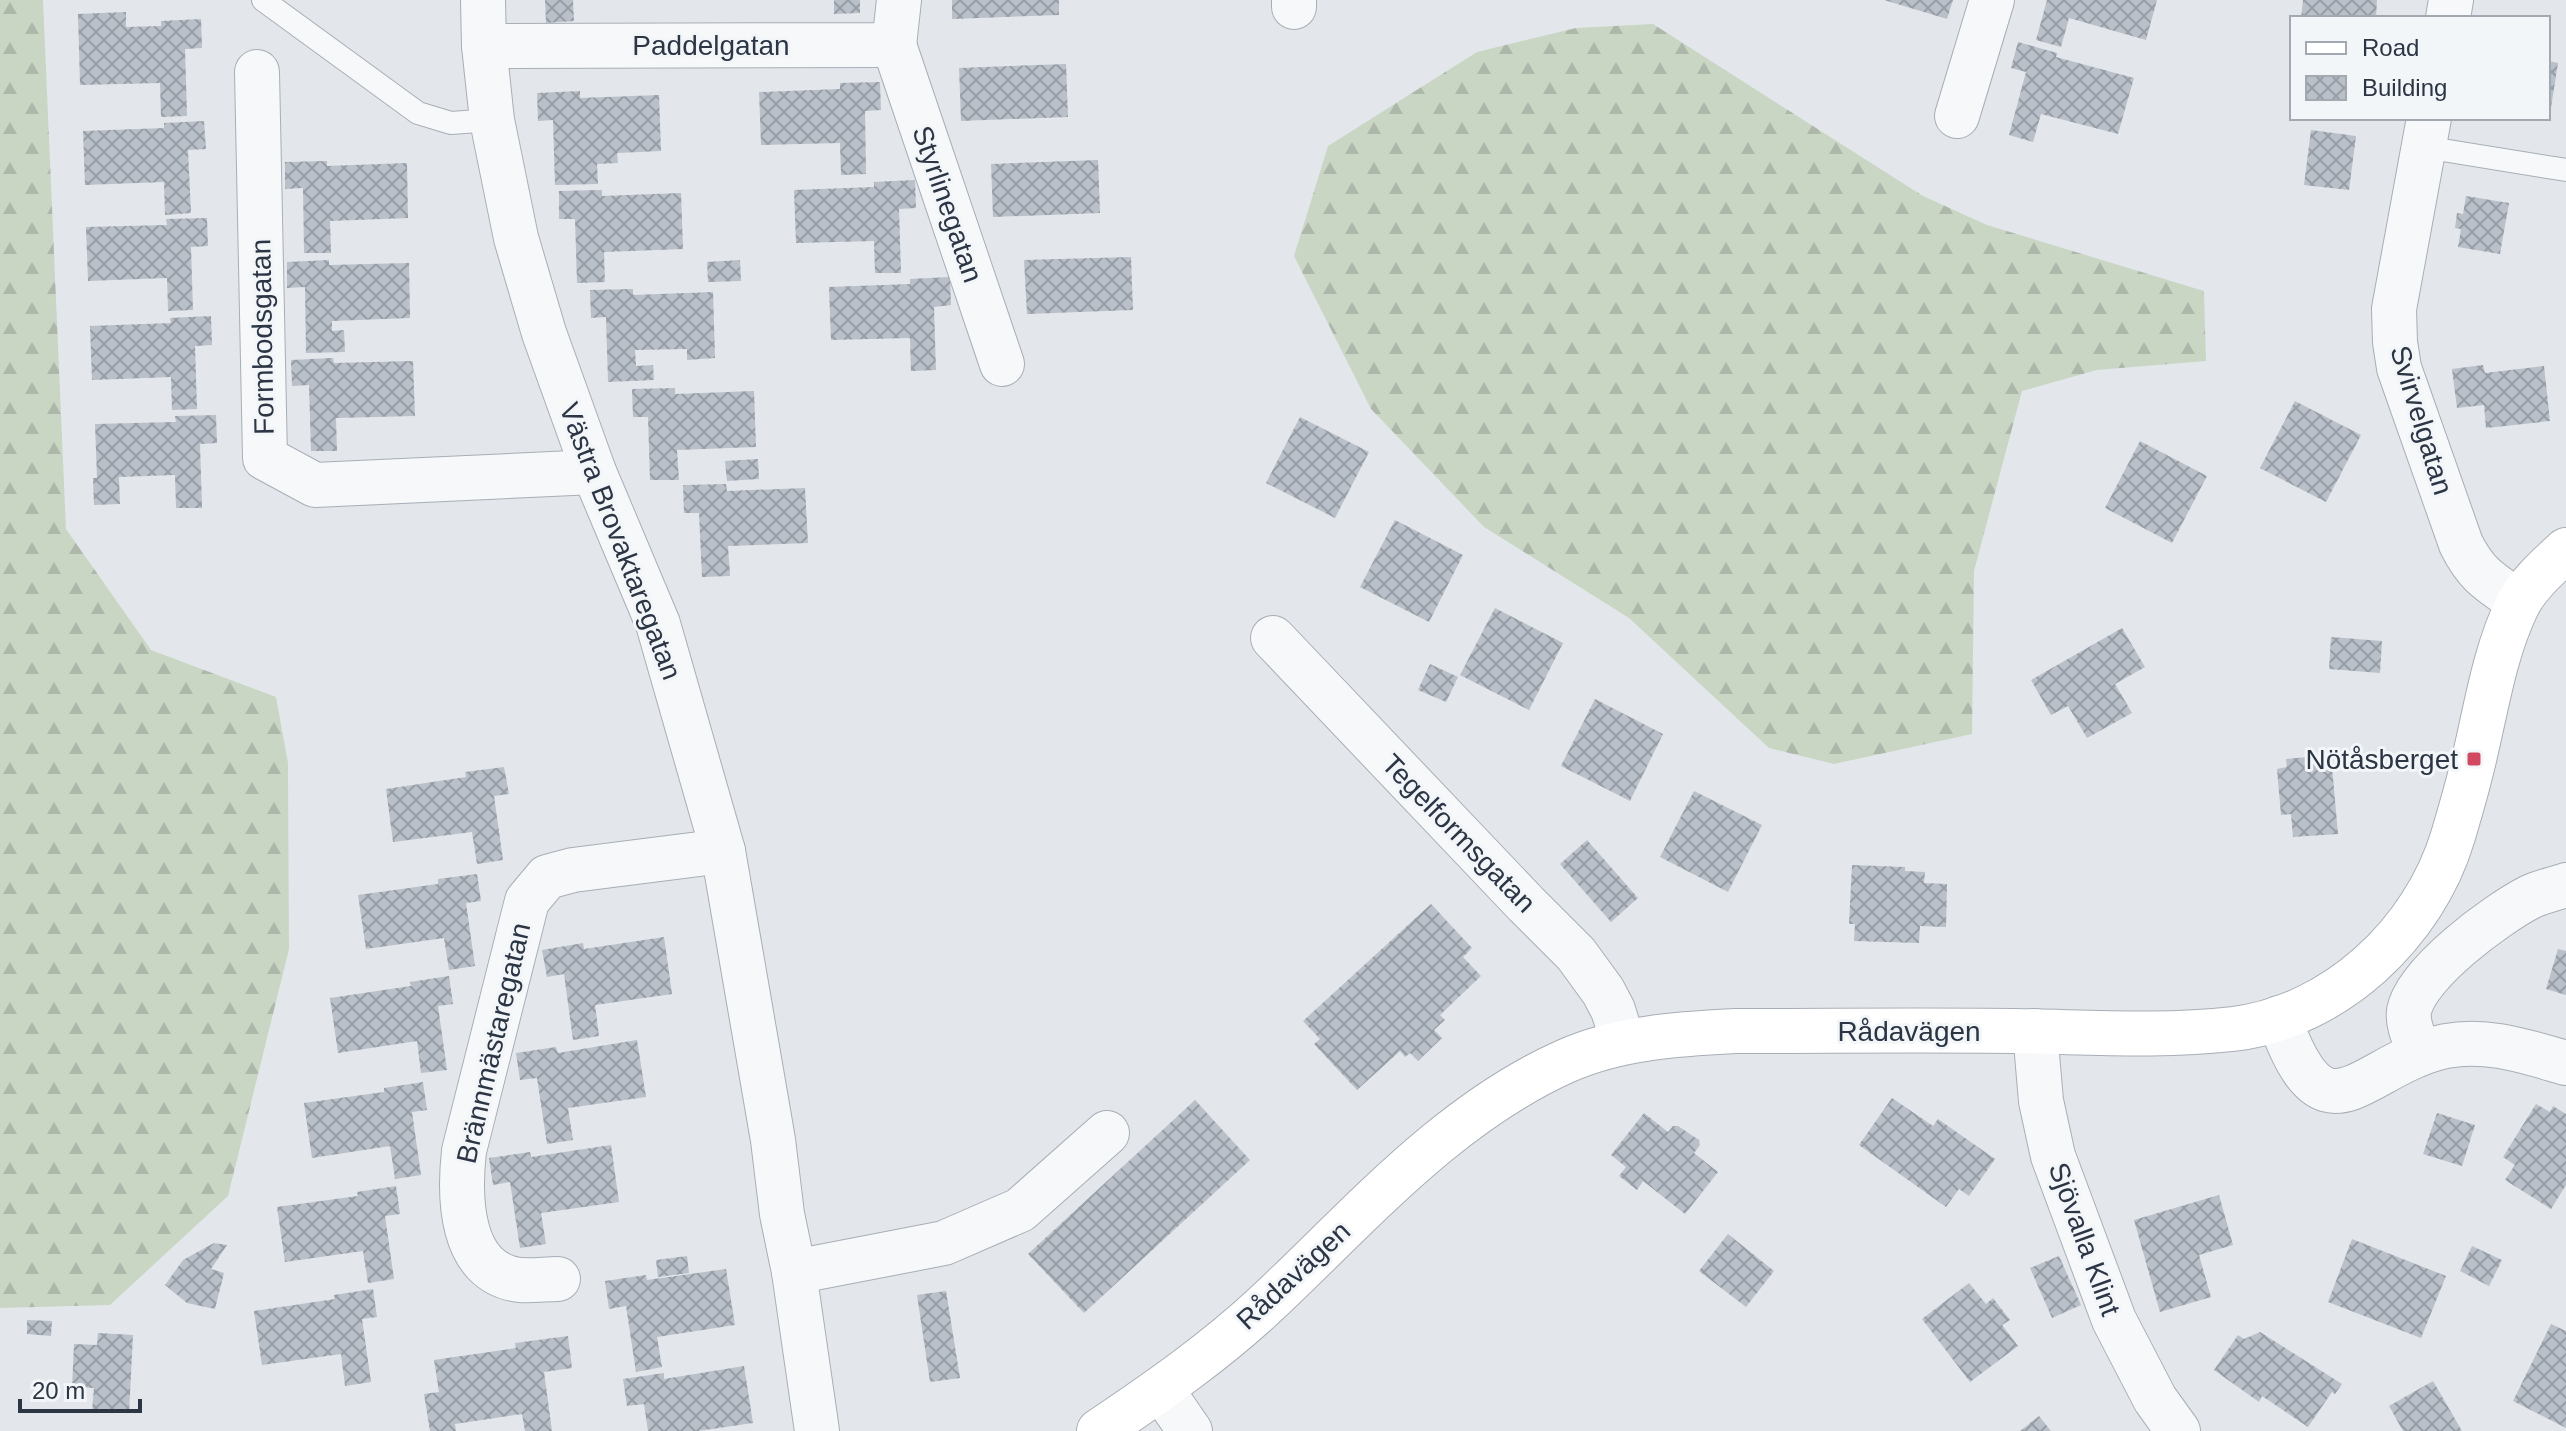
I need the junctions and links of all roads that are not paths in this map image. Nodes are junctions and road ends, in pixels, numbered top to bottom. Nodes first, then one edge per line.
1 (263, 0) edge
2 (483, 0) edge
3 (899, 0) edge
4 (1992, 0) edge
5 (894, 45) junction
6 (484, 46) junction
7 (257, 72) dead end
8 (1957, 116) dead end
9 (492, 120) junction
10 (2426, 133) edge
11 (2566, 170) edge
12 (1002, 364) dead end
13 (594, 472) junction
14 (2566, 550) edge
15 (2519, 602) junction
16 (1273, 638) dead end
17 (723, 851) junction
18 (2566, 885) edge
19 (2279, 1018) junction
20 (2035, 1031) junction
21 (1623, 1042) junction
22 (2420, 1053) junction
23 (2566, 1063) edge
24 (1107, 1133) dead end
25 (794, 1272) junction
26 (558, 1279) dead end
27 (1161, 1389) junction
28 (817, 1431) edge
29 (1099, 1431) edge
30 (1190, 1431) edge
31 (2178, 1431) edge

1 - 9 lane
2 - 6 street, Västra Brovaktaregatan
3 - 5 street
4 - 8 street
5 - 6 street, Paddelgatan
5 - 12 street, Styrlinegatan
6 - 9 street, Västra Brovaktaregatan
7 - 13 street, Formbodsgatan
9 - 13 street, Västra Brovaktaregatan
10 - 11 lane
10 - 15 street, Svirvelgatan
13 - 17 street, Västra Brovaktaregatan
14 - 15 street, Rådavägen
15 - 19 street, Rådavägen
16 - 21 street, Tegelformsgatan
17 - 25 street, Västra Brovaktaregatan
17 - 26 street, Brännmästaregatan
18 - 22 street
19 - 20 street, Rådavägen
19 - 22 street
20 - 21 street, Rådavägen
20 - 31 street, Sjövalla Klint
21 - 27 street, Rådavägen
22 - 23 street
24 - 25 street
25 - 28 street, Västra Brovaktaregatan
27 - 29 street, Rådavägen
27 - 30 street

